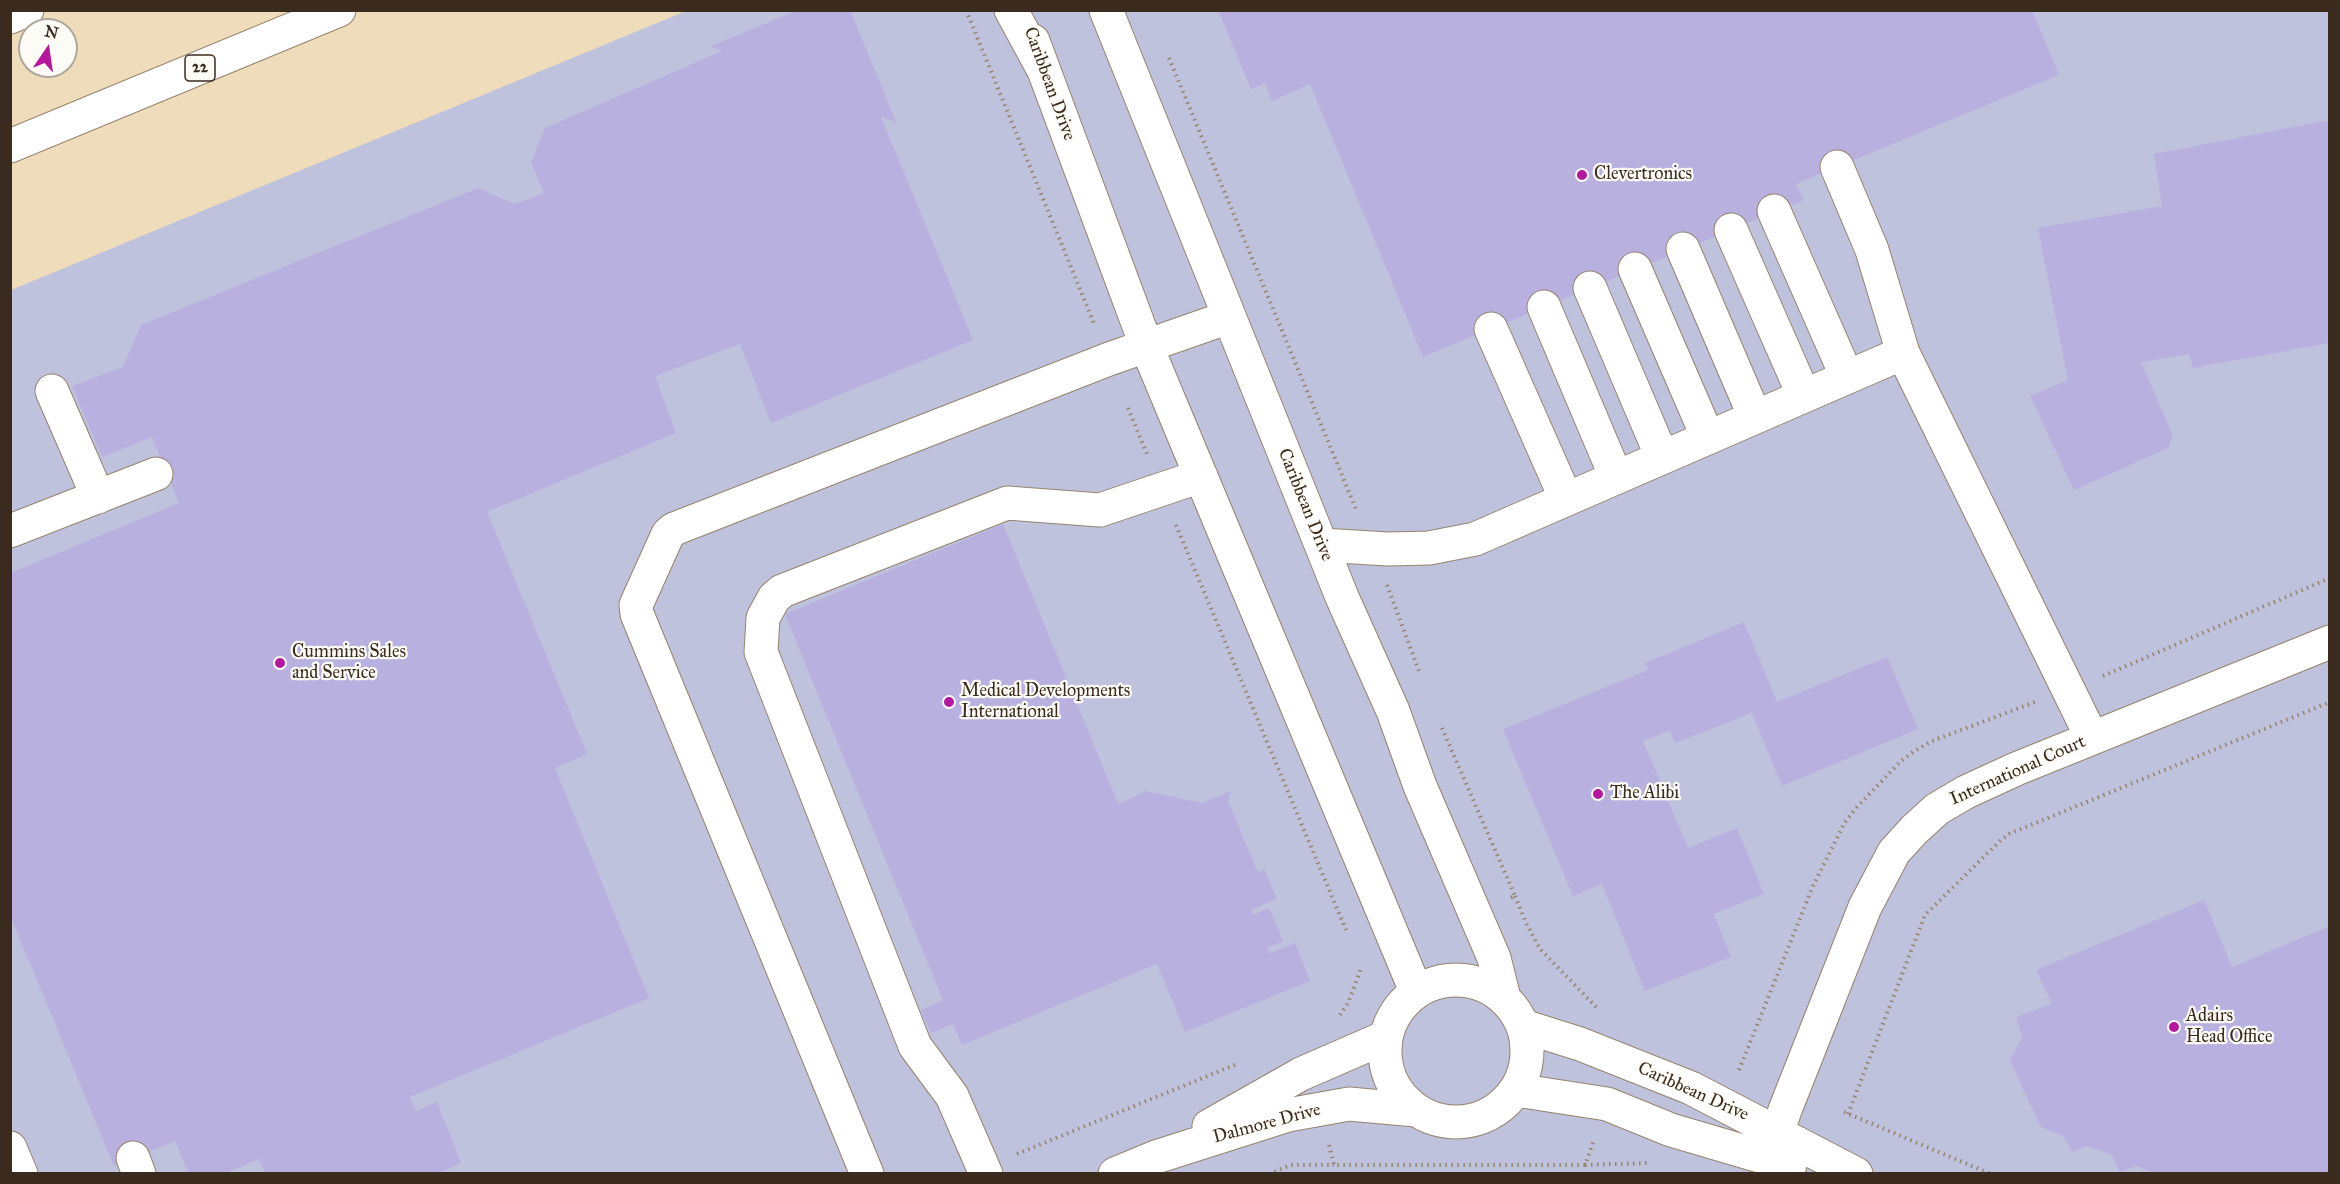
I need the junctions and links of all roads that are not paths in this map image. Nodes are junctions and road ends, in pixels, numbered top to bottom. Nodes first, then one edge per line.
1 (27, 10) edge
2 (339, 10) edge
3 (1011, 10) edge
4 (1022, 10) edge
5 (1107, 10) edge
6 (10, 17) edge
7 (1043, 69) junction
8 (10, 146) edge
9 (1837, 167) dead end
10 (1774, 211) dead end
11 (1731, 230) dead end
12 (1683, 249) dead end
13 (1635, 269) dead end
14 (1590, 288) dead end
15 (1544, 307) dead end
16 (1229, 317) junction
17 (1491, 329) dead end
18 (1146, 345) junction
19 (1903, 353) junction
20 (1847, 377) junction
21 (52, 391) dead end
22 (1804, 396) junction
23 (1755, 417) junction
24 (1708, 438) junction
25 (1662, 457) junction
26 (156, 474) dead end
27 (1201, 476) junction
28 (1616, 477) junction
29 (98, 497) junction
30 (1566, 499) junction
31 (10, 531) edge
32 (1321, 545) junction
33 (2330, 642) edge
34 (2092, 738) junction
35 (1416, 991) junction
36 (1504, 998) junction
37 (1523, 1026) junction
38 (1386, 1037) junction
39 (1516, 1089) junction
40 (1416, 1110) junction
41 (1773, 1145) junction
42 (10, 1148) edge
43 (1156, 1157) junction
44 (985, 1170) edge
45 (21, 1173) edge
46 (867, 1173) edge
47 (1115, 1173) edge
48 (1817, 1173) edge
49 (1856, 1173) edge

1 - 6 street
2 - 8 street, 22
3 - 7 street
4 - 7 street, Caribbean Drive
5 - 16 street, Caribbean Drive
7 - 18 street, Caribbean Drive
9 - 19 street
10 - 20 street
11 - 22 street
12 - 23 street
13 - 24 street
14 - 25 street
15 - 28 street
16 - 18 street
16 - 32 street, Caribbean Drive
17 - 30 street
18 - 27 street, Caribbean Drive
18 - 46 street
19 - 20 street
19 - 34 street
20 - 22 street
21 - 29 street
22 - 23 street
23 - 24 street
24 - 25 street
25 - 28 street
26 - 29 street
27 - 35 street, Caribbean Drive
27 - 44 street
28 - 30 street
29 - 31 street
30 - 32 street
32 - 36 street, Caribbean Drive
33 - 34 street, International Court
34 - 41 street, International Court
35 - 36 street
35 - 38 street
36 - 37 street
37 - 39 street
37 - 41 street, Caribbean Drive
38 - 40 street
38 - 43 street, Dalmore Drive
39 - 40 street
39 - 41 street, Caribbean Drive
40 - 43 street, Dalmore Drive
41 - 48 street, Caribbean Drive
41 - 49 street, Caribbean Drive
42 - 45 street
43 - 47 street, Dalmore Drive

